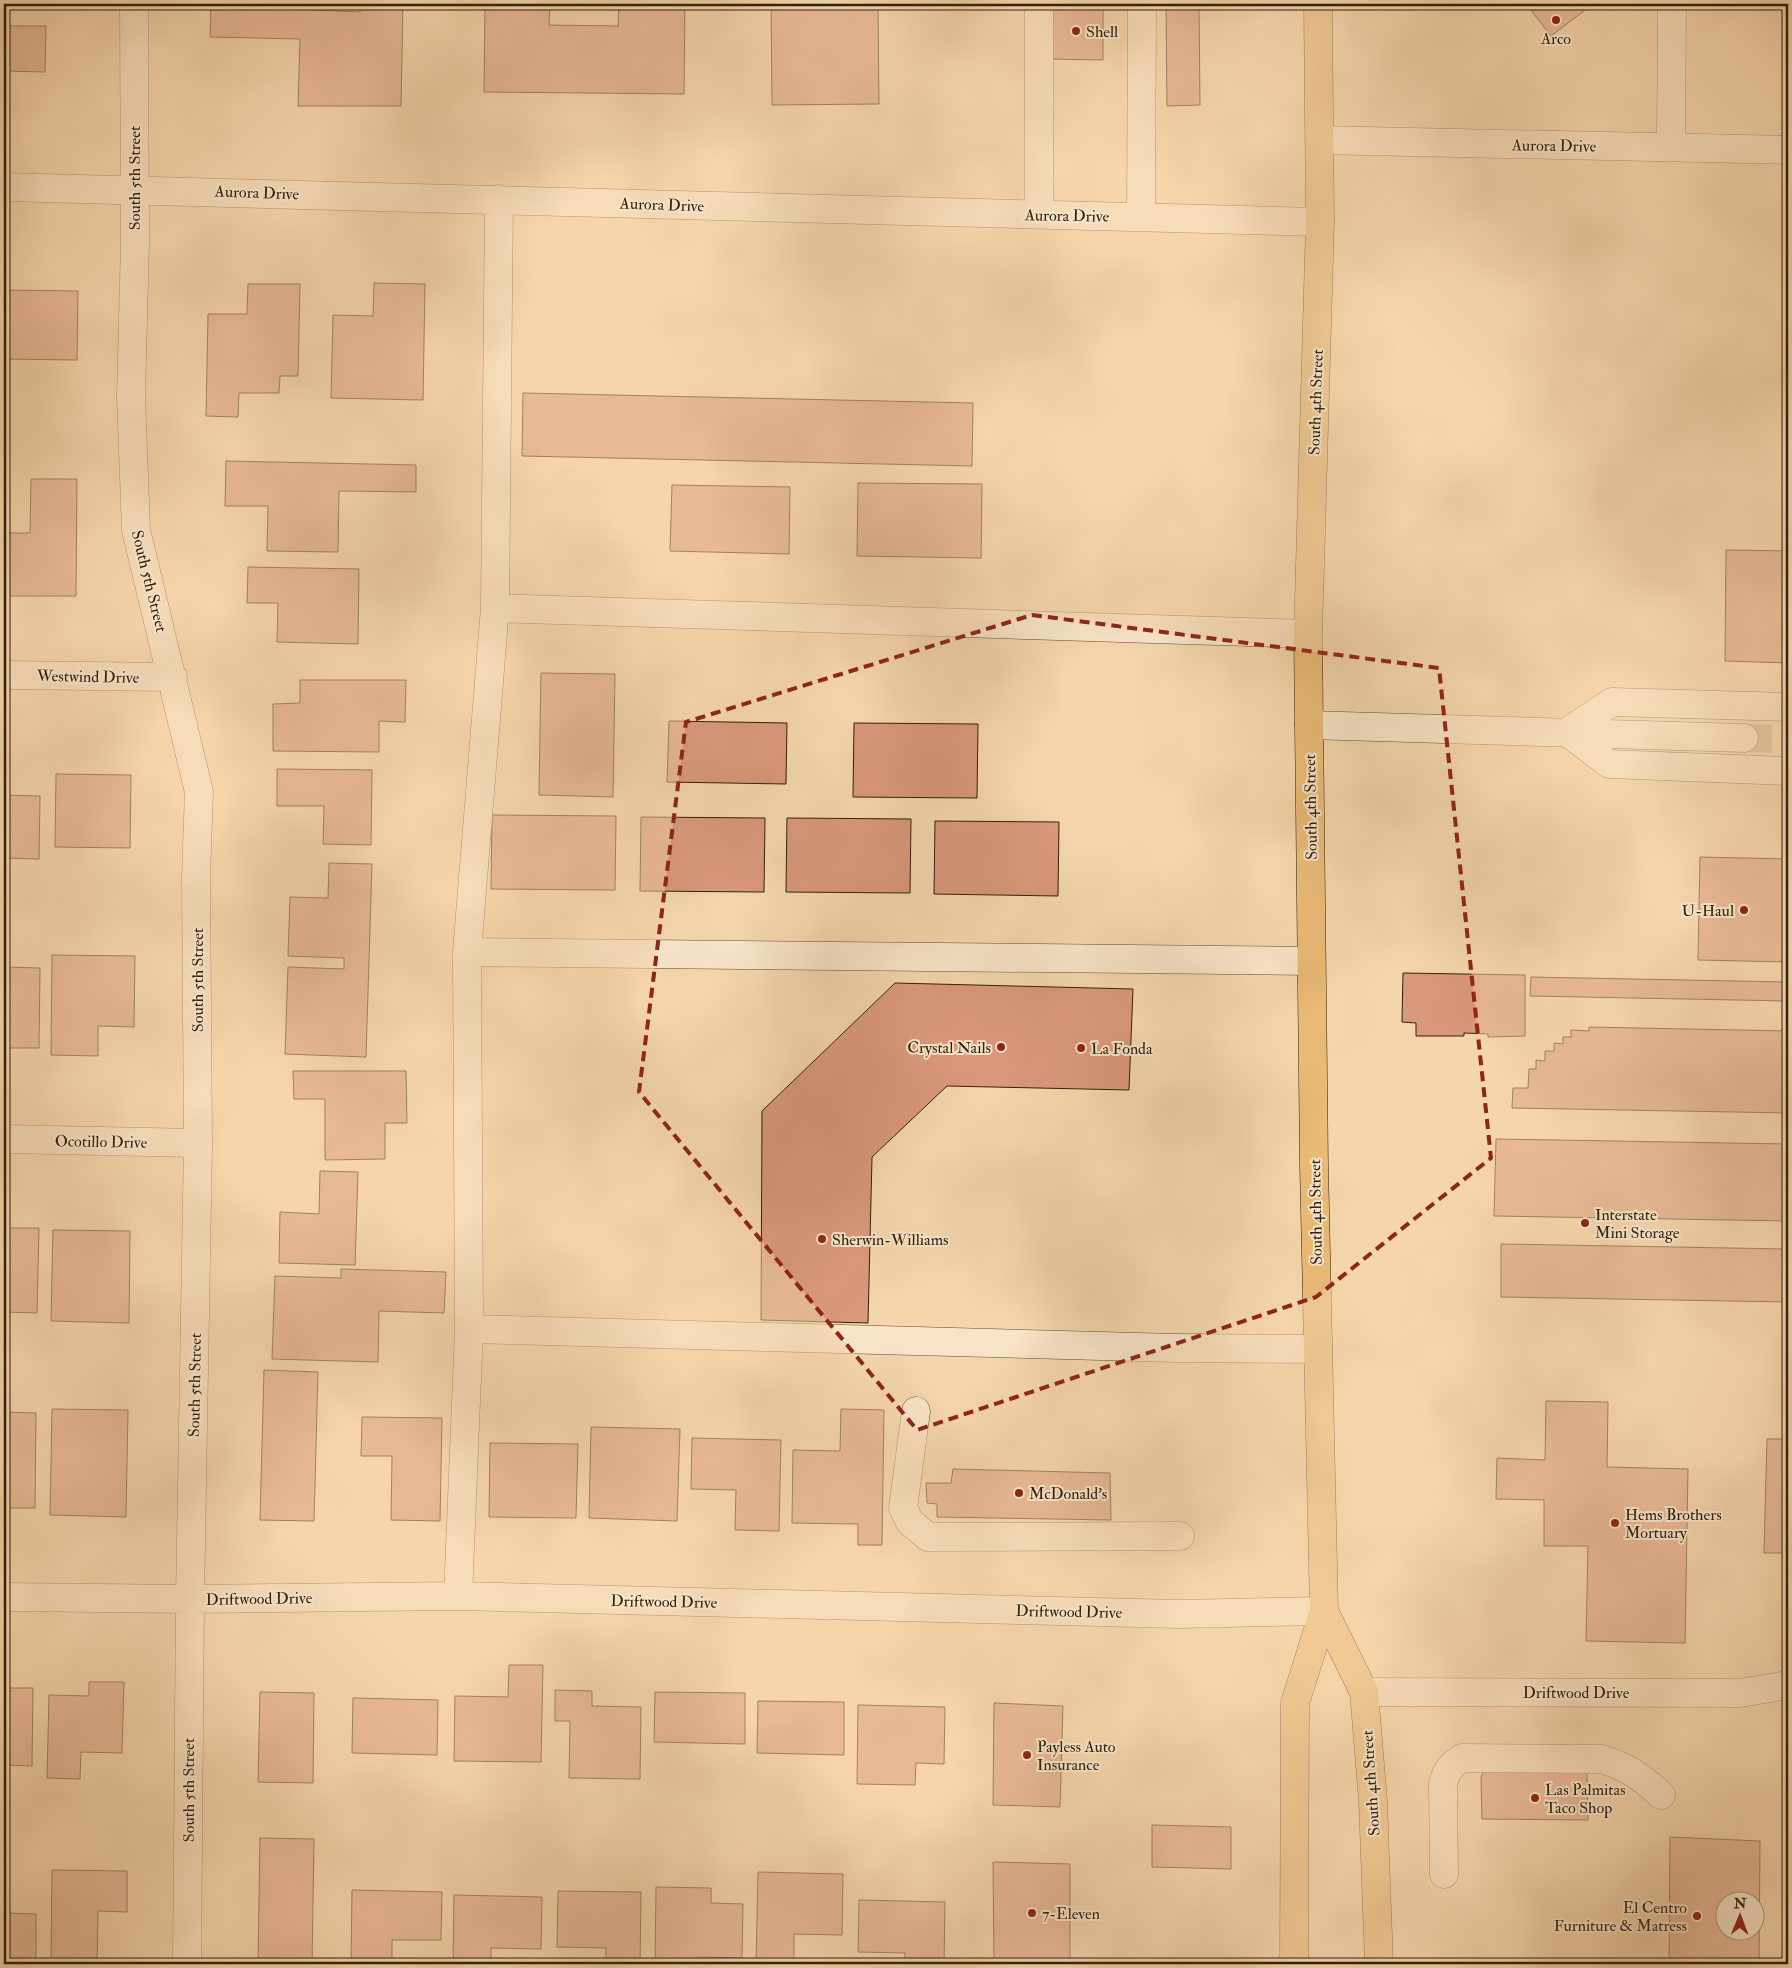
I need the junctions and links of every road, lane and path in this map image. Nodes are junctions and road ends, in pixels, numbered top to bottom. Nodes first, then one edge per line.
1 (134, 4) edge
2 (1039, 4) edge
3 (1142, 4) edge
4 (1318, 4) edge
5 (1672, 4) edge
6 (1320, 140) junction
7 (1671, 148) junction
8 (1788, 150) edge
9 (4, 187) edge
10 (134, 189) junction
11 (499, 199) junction
12 (1039, 214) junction
13 (1141, 218) junction
14 (1320, 222) junction
15 (495, 608) junction
16 (1308, 634) junction
17 (4, 675) edge
18 (173, 677) junction
19 (1788, 707) edge
20 (1309, 725) junction
21 (1567, 732) junction
22 (1744, 738) tunnel mouth
23 (1788, 771) edge
24 (467, 952) junction
25 (1311, 961) junction
26 (4, 1139) edge
27 (198, 1143) junction
28 (469, 1328) junction
29 (1318, 1349) junction
30 (916, 1411) dead end
31 (1180, 1536) dead end
32 (458, 1596) junction
33 (4, 1597) edge
34 (190, 1600) junction
35 (1324, 1611) junction
36 (1788, 1684) edge
37 (1364, 1692) junction
38 (1661, 1795) dead end
39 (1444, 1874) dead end
40 (187, 1964) edge
41 (1294, 1964) edge
42 (1379, 1964) edge

1 - 10 street, South 5th Street
2 - 12 street
3 - 13 street
4 - 6 main road, South 4th Street
5 - 7 street
6 - 7 street, Aurora Drive
6 - 14 main road, South 4th Street
7 - 8 street, Aurora Drive
9 - 10 street, Aurora Drive
10 - 11 street, Aurora Drive
10 - 18 street, South 5th Street
11 - 12 street, Aurora Drive
11 - 15 street
12 - 13 street, Aurora Drive
13 - 14 street, Aurora Drive
14 - 16 main road, South 4th Street
15 - 16 street
15 - 24 street
16 - 20 main road, South 4th Street
17 - 18 street, Westwind Drive
18 - 27 street, South 5th Street
19 - 21 street
20 - 21 street
20 - 25 main road, South 4th Street
21 - 22 street
21 - 23 street
24 - 25 street
24 - 28 street
25 - 29 main road, South 4th Street
26 - 27 street, Ocotillo Drive
27 - 34 street, South 5th Street
28 - 29 street
28 - 32 street
29 - 35 main road, South 4th Street
30 - 31 street
32 - 34 street, Driftwood Drive
32 - 35 street, Driftwood Drive
33 - 34 street, Driftwood Drive
34 - 40 street, South 5th Street
35 - 37 main road, South 4th Street
35 - 41 main road, South 4th Street
36 - 37 street, Driftwood Drive
37 - 42 main road, South 4th Street
38 - 39 street

